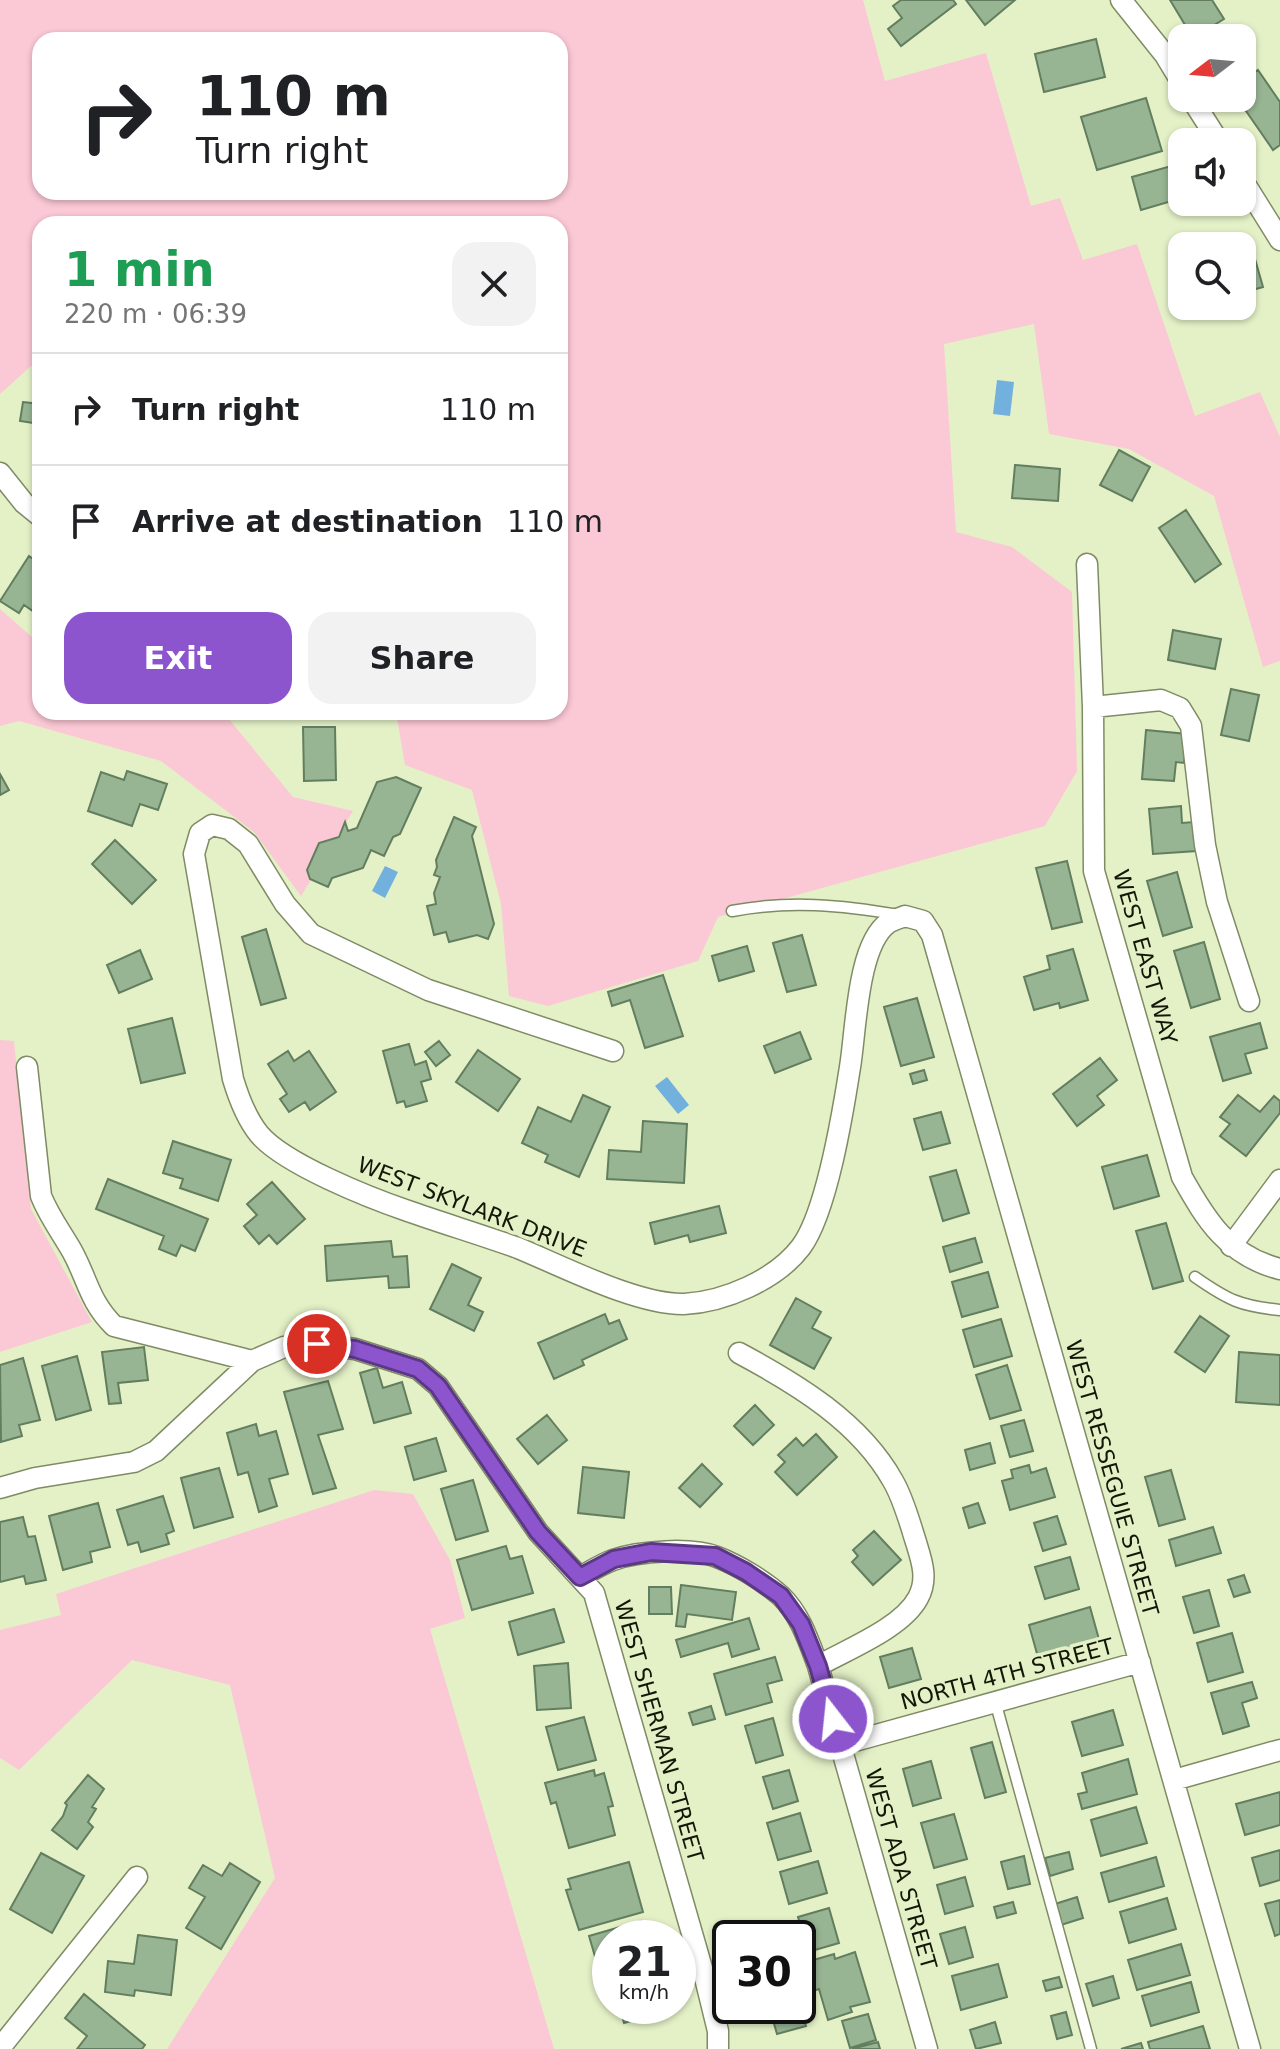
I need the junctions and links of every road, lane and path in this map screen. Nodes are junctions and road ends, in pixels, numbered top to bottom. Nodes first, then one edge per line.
1 (1121, 0) edge
2 (1168, 60) edge
3 (1256, 201) edge
4 (1280, 240) edge
5 (0, 473) edge
6 (32, 510) edge
7 (1087, 564) dead end
8 (1093, 707) junction
9 (732, 911) dead end
10 (914, 919) junction
11 (1249, 1001) dead end
12 (613, 1051) dead end
13 (27, 1067) dead end
14 (1280, 1180) edge
15 (1231, 1246) junction
16 (1280, 1269) edge
17 (1195, 1277) dead end
18 (1280, 1310) edge
19 (739, 1353) dead end
20 (252, 1361) junction
21 (0, 1488) edge
22 (580, 1577) junction
23 (1140, 1662) junction
24 (818, 1666) junction
25 (995, 1701) junction
26 (840, 1745) junction
27 (1280, 1750) edge
28 (1174, 1780) junction
29 (137, 1877) dead end
30 (0, 2048) edge
31 (718, 2049) edge
32 (927, 2049) edge
33 (1091, 2049) edge
34 (1250, 2049) edge

1 - 2 street
3 - 4 street
5 - 6 street
7 - 8 street, WEST EAST WAY
8 - 11 street
8 - 15 street, WEST EAST WAY
9 - 10 lane
10 - 12 street, WEST SKYLARK DRIVE
10 - 23 street, WEST RESSEGUIE STREET
13 - 20 street
14 - 15 street
15 - 16 street
17 - 18 lane
19 - 24 street
20 - 21 street
20 - 22 street, WEST SHERMAN STREET
22 - 24 street, WEST ADA STREET
22 - 31 street, WEST SHERMAN STREET
23 - 25 street, NORTH 4TH STREET
23 - 28 street, WEST RESSEGUIE STREET
24 - 26 street, WEST ADA STREET
25 - 26 street, NORTH 4TH STREET
25 - 33 lane
26 - 32 street, WEST ADA STREET
27 - 28 street
28 - 34 street, WEST RESSEGUIE STREET
29 - 30 street

